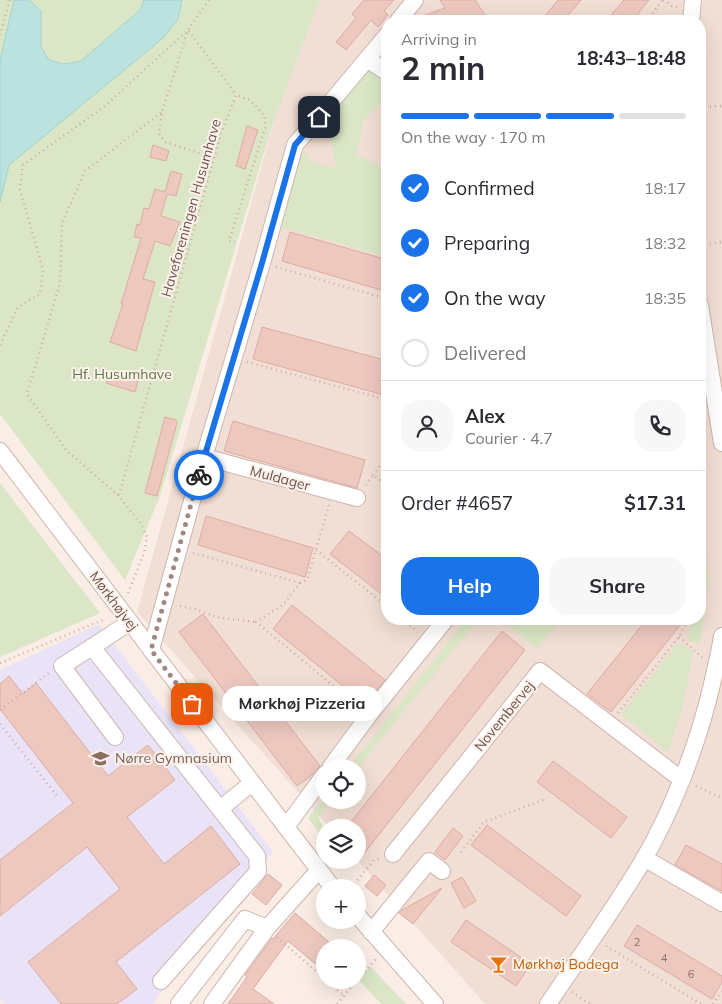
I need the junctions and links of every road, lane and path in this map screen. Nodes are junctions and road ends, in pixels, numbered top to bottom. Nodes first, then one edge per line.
1 (10, 0) edge
2 (209, 0) edge
3 (415, 0) edge
4 (663, 0) edge
5 (693, 0) edge
6 (403, 15) edge
7 (651, 15) edge
8 (692, 15) edge
9 (188, 30) junction
10 (0, 35) edge
11 (381, 42) edge
12 (367, 59) junction
13 (381, 68) edge
14 (236, 95) junction
15 (722, 106) edge
16 (706, 107) edge
17 (162, 112) junction
18 (214, 158) junction
19 (235, 242) dead end
20 (722, 242) edge
21 (706, 244) edge
22 (262, 263) junction
23 (381, 297) edge
24 (706, 343) edge
25 (0, 345) edge
26 (233, 359) junction
27 (381, 398) edge
28 (722, 443) edge
29 (0, 451) edge
30 (204, 458) junction
31 (381, 464) edge
32 (373, 475) junction
33 (381, 481) edge
34 (333, 492) junction
35 (357, 498) joint
36 (180, 549) junction
37 (316, 550) junction
38 (300, 583) junction
39 (381, 602) edge
40 (165, 603) junction
41 (130, 622) junction
42 (256, 622) junction
43 (410, 625) edge
44 (441, 625) edge
45 (686, 625) edge
46 (722, 636) edge
47 (679, 638) junction
48 (429, 640) junction
49 (92, 647) junction
50 (151, 650) junction
51 (62, 666) junction
52 (716, 668) junction
53 (0, 710) edge
54 (369, 715) junction
55 (0, 724) edge
56 (610, 724) junction
57 (115, 736) dead end
58 (337, 759) edge
59 (682, 779) junction
60 (252, 783) junction
61 (316, 786) edge
62 (57, 796) dead end
63 (722, 798) edge
64 (546, 799) dead end
65 (220, 809) junction
66 (286, 827) junction
67 (461, 852) dead end
68 (393, 854) joint
69 (644, 858) junction
70 (319, 870) junction
71 (442, 871) dead end
72 (326, 879) edge
73 (358, 879) edge
74 (722, 903) edge
75 (366, 926) edge
76 (267, 928) junction
77 (371, 932) junction
78 (593, 938) junction
79 (385, 949) junction
80 (316, 970) edge
81 (366, 970) edge
82 (161, 981) dead end
83 (561, 985) junction
84 (337, 989) edge
85 (349, 989) edge
86 (722, 991) edge
87 (343, 995) junction
88 (179, 1004) edge
89 (212, 1004) edge
90 (337, 1004) edge
91 (435, 1004) edge
92 (548, 1004) edge
93 (590, 1004) edge
94 (701, 1004) edge
95 (713, 1004) edge

1 - 10 path
2 - 9 path
3 - 6 street
4 - 7 path
5 - 8 street
9 - 14 path
9 - 17 path
9 - 25 path
11 - 12 street
12 - 13 street
12 - 22 street
14 - 18 path, Haveforeningen Husumhave
14 - 19 path
15 - 16 path
17 - 18 path
17 - 18 path, Haveforeningen Husumhave
20 - 21 path
22 - 23 path
22 - 26 street
24 - 28 street
26 - 27 path
26 - 30 street
29 - 41 street, Mørkhøjvej
30 - 34 street, Muldager
30 - 36 street
31 - 32 path
32 - 33 path
32 - 35 path
34 - 35 street, Muldager
34 - 37 path
36 - 38 path
36 - 40 street
37 - 38 path
37 - 39 path
38 - 42 path
40 - 42 path
40 - 50 street
41 - 49 street
41 - 50 street, Mørkhøjvej
42 - 54 path
43 - 48 path
44 - 48 street
45 - 47 path
46 - 52 street
47 - 52 path
47 - 56 path
48 - 54 street
49 - 51 street
49 - 65 street
50 - 60 street, Mørkhøjvej
51 - 53 path
51 - 57 street
52 - 59 street
54 - 58 street
55 - 62 path
56 - 59 street, Novembervej
56 - 68 street, Novembervej
59 - 63 path
59 - 69 street
60 - 65 street
60 - 66 street, Mørkhøjvej
61 - 66 street
64 - 67 path
65 - 82 street
66 - 70 street, Mørkhøjvej
68 - 73 path
69 - 74 street
69 - 78 street
70 - 72 street, Mørkhøjvej
70 - 76 street
71 - 77 street
75 - 77 street
76 - 80 path
76 - 88 street
76 - 89 street
77 - 79 street
78 - 83 street
78 - 94 path
79 - 81 path
79 - 91 street
83 - 92 street
83 - 93 path
84 - 87 path
85 - 87 path
86 - 95 path
87 - 90 path

